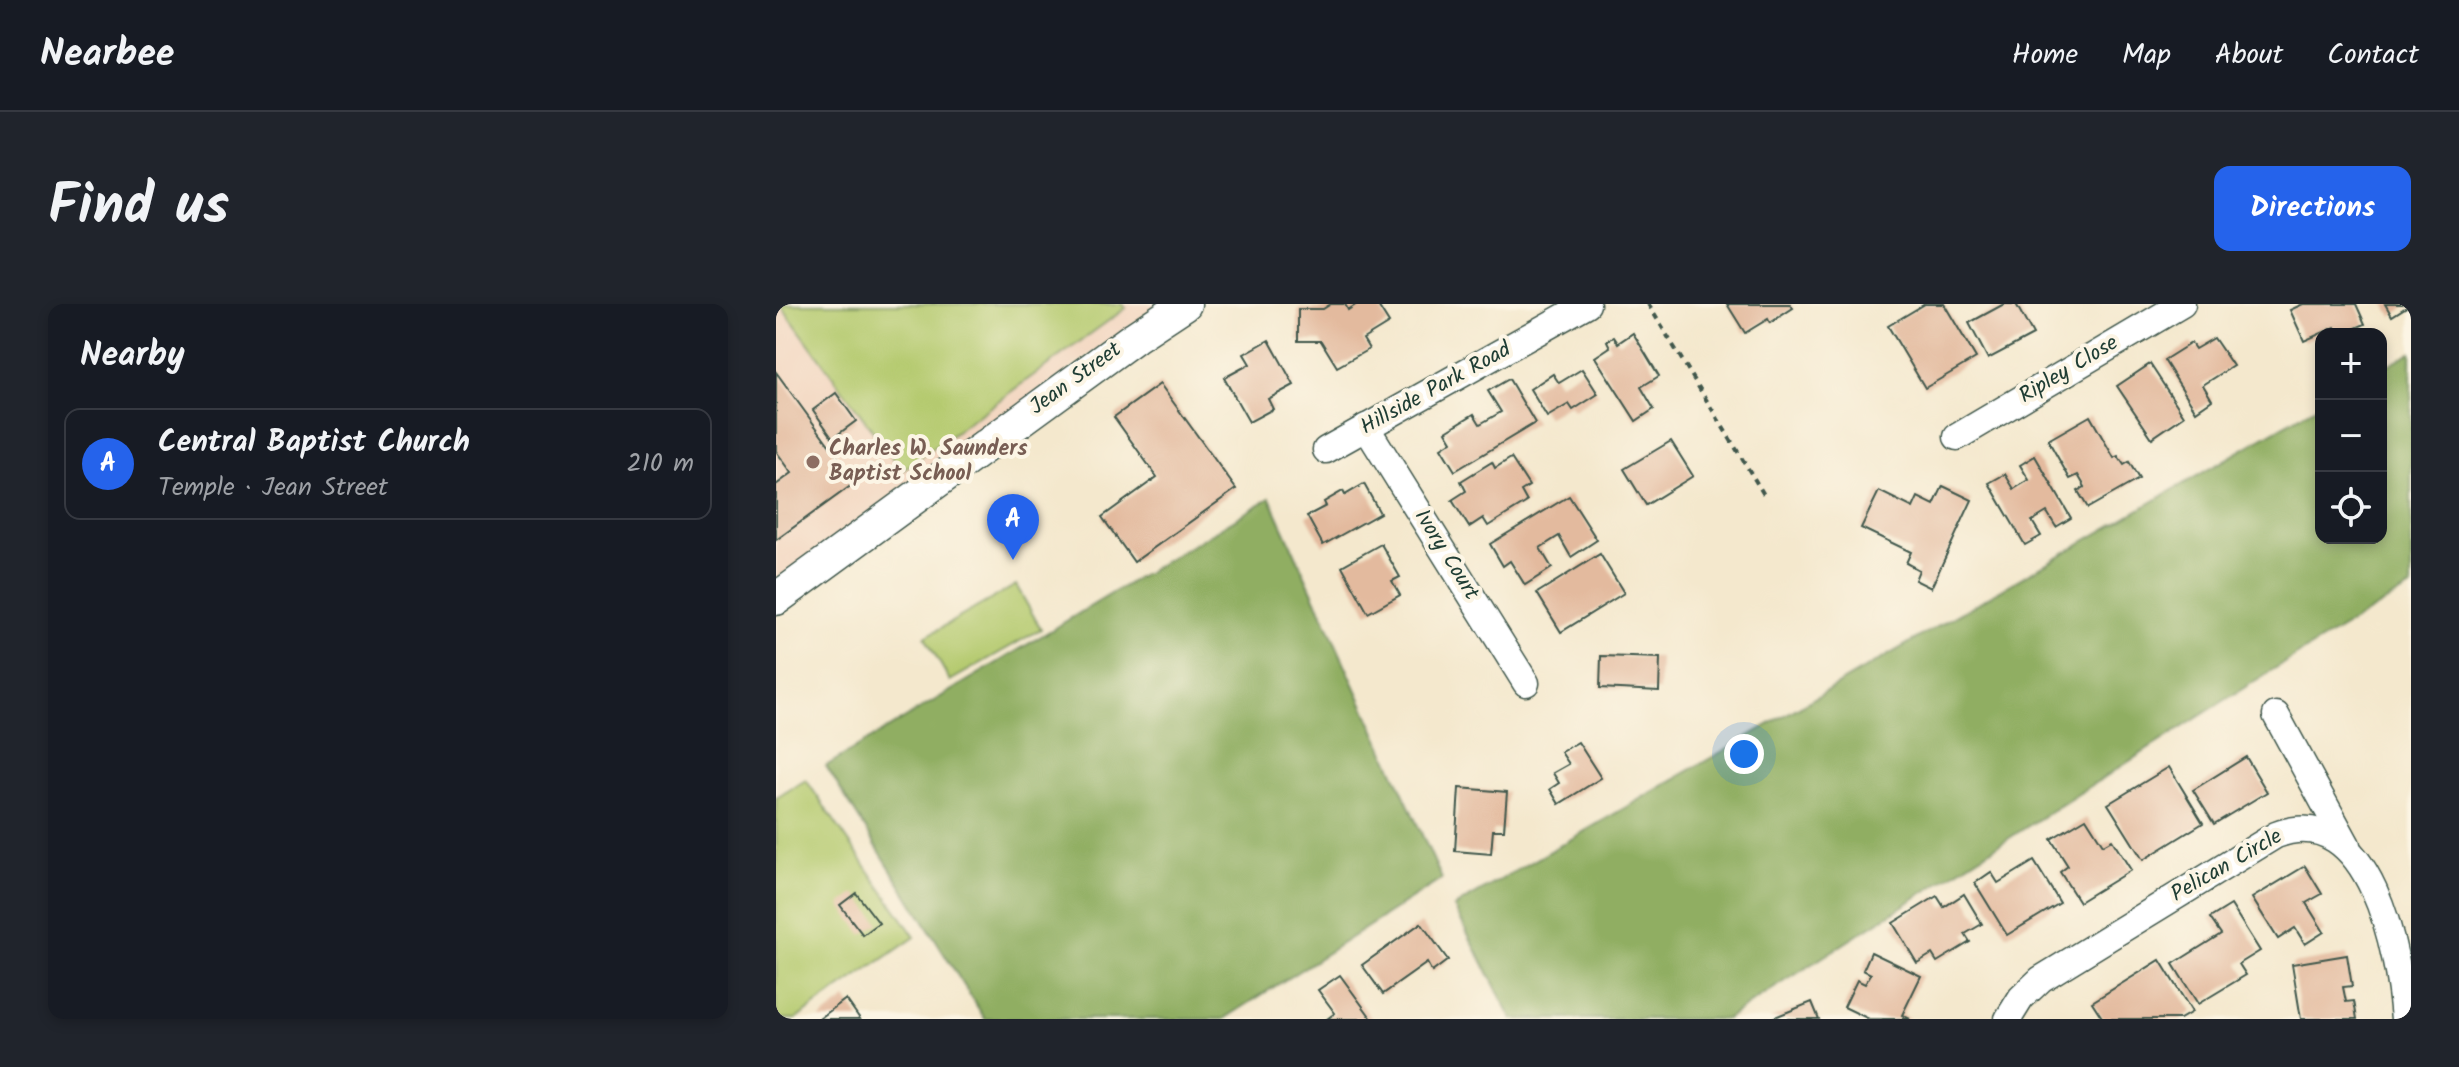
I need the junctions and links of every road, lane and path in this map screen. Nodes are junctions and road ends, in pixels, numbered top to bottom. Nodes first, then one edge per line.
1 (1185, 304) edge
2 (1587, 304) edge
3 (1648, 304) edge
4 (2182, 304) edge
5 (1366, 427) junction
6 (1957, 437) dead end
7 (1326, 450) dead end
8 (1766, 498) dead end
9 (776, 599) edge
10 (1526, 683) dead end
11 (2276, 715) dead end
12 (2351, 852) junction
13 (2008, 1019) edge
14 (2404, 1019) edge

1 - 9 street, Jean Street
2 - 5 street, Hillside Park Road
3 - 8 path
4 - 6 street, Ripley Close
5 - 7 street, Hillside Park Road
5 - 10 street, Ivory Court
11 - 12 street
12 - 13 street, Pelican Circle
12 - 14 street, Pelican Circle

